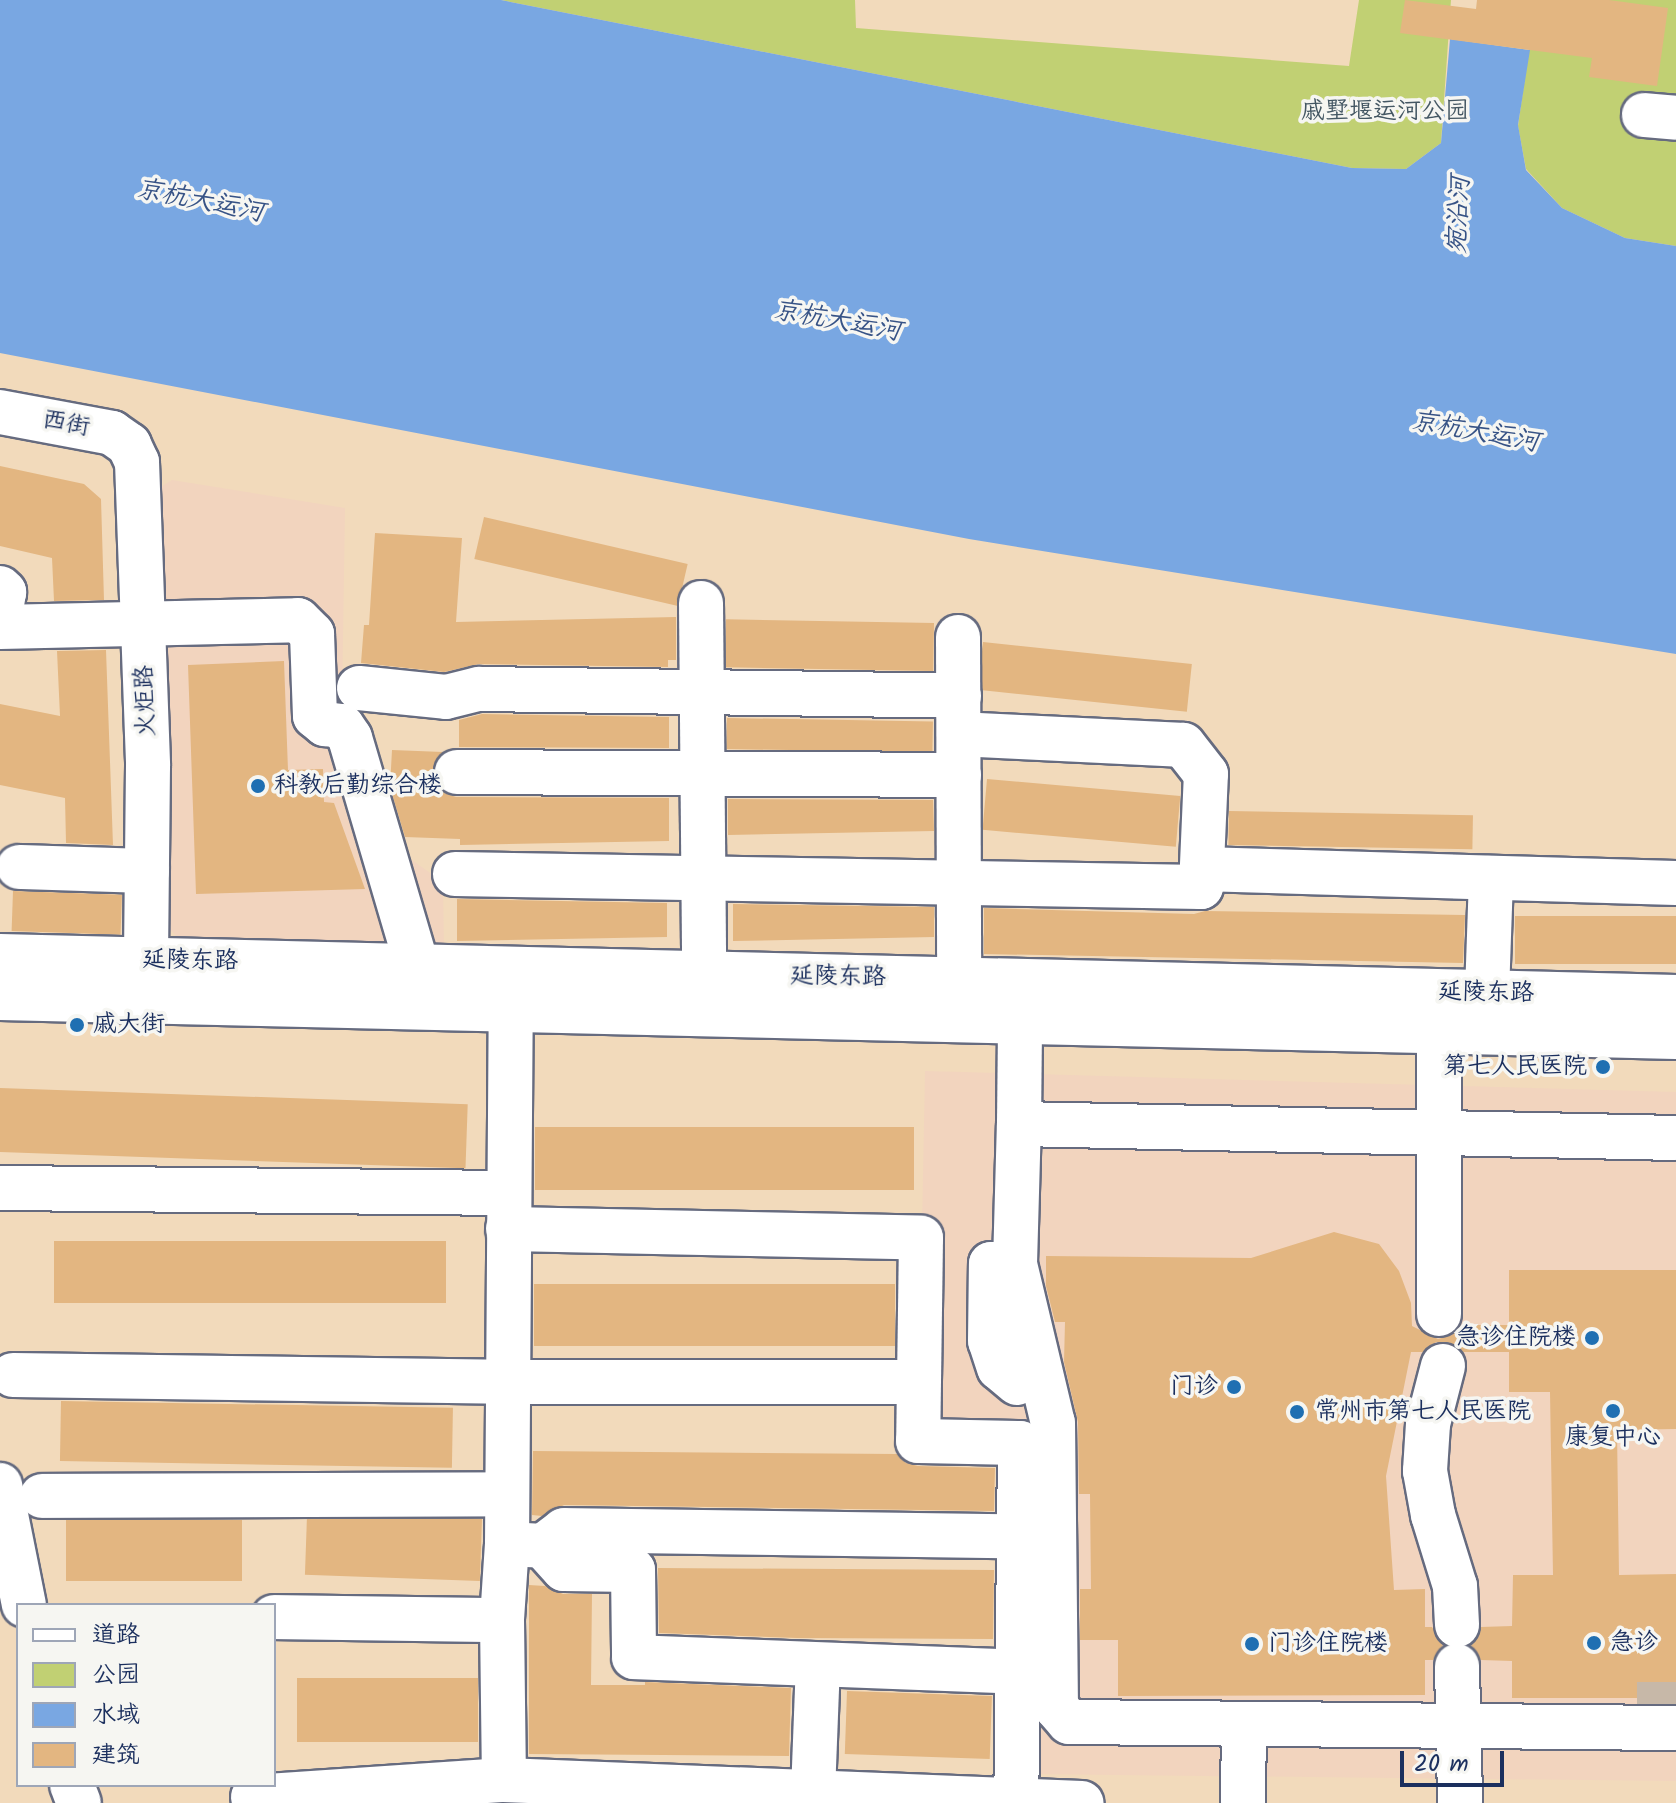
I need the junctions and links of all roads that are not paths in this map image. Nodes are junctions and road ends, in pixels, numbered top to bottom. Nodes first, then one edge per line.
1 (0, 412) edge
2 (129, 445) joint
3 (0, 588) edge
4 (701, 603) dead end
5 (0, 618) edge
6 (143, 623) junction
7 (0, 627) edge
8 (958, 637) dead end
9 (359, 688) dead end
10 (701, 691) junction
11 (959, 735) junction
12 (457, 772) dead end
13 (703, 775) junction
14 (19, 867) dead end
15 (1202, 869) junction
16 (147, 871) junction
17 (455, 874) dead end
18 (704, 878) junction
19 (1491, 878) junction
20 (959, 881) junction
21 (1676, 883) edge
22 (0, 956) edge
23 (146, 960) junction
24 (417, 966) junction
25 (704, 974) junction
26 (959, 980) junction
27 (511, 989) junction
28 (1487, 993) junction
29 (1676, 997) edge
30 (0, 998) edge
31 (1440, 1012) junction
32 (1020, 1023) junction
33 (1676, 1037) edge
34 (1676, 1111) edge
35 (1019, 1124) junction
36 (1438, 1132) junction
37 (1655, 1137) edge
38 (0, 1188) edge
39 (508, 1211) junction
40 (1015, 1264) junction
41 (1439, 1314) dead end
42 (1443, 1366) dead end
43 (13, 1375) dead end
44 (507, 1382) junction
45 (918, 1382) junction
46 (1017, 1383) dead end
47 (0, 1485) edge
48 (505, 1494) junction
49 (42, 1496) dead end
50 (1019, 1536) junction
51 (525, 1545) junction
52 (24, 1603) edge
53 (276, 1617) edge
54 (502, 1620) junction
55 (818, 1665) junction
56 (1016, 1672) junction
57 (1665, 1724) edge
58 (1244, 1726) junction
59 (1459, 1728) junction
60 (504, 1780) junction
61 (813, 1793) junction
62 (730, 1796) edge
63 (253, 1797) dead end
64 (332, 1797) edge
65 (866, 1799) edge
66 (1016, 1802) edge
67 (1082, 1803) edge
68 (1243, 1803) edge
69 (1460, 1803) edge

1 - 2 main road, 西街
2 - 6 main road, 火炬路
3 - 5 main road
4 - 10 main road
6 - 7 main road
6 - 16 main road, 火炬路
6 - 24 main road
8 - 11 main road
9 - 10 main road
10 - 11 main road
10 - 13 main road
11 - 13 main road
11 - 15 main road
11 - 20 main road
12 - 13 main road
13 - 18 main road
14 - 16 main road
15 - 19 main road
15 - 20 main road
16 - 23 main road, 火炬路
17 - 18 main road
18 - 20 main road
18 - 25 main road
19 - 21 main road
19 - 28 main road
20 - 26 main road
22 - 23 main road, 延陵东路
23 - 24 main road, 延陵东路
24 - 27 main road, 延陵东路
25 - 26 main road, 延陵东路
25 - 27 main road, 延陵东路
26 - 31 main road, 延陵东路
27 - 30 main road, 延陵东路
27 - 32 main road, 延陵东路
27 - 39 main road
28 - 29 main road, 延陵东路
28 - 31 main road, 延陵东路
31 - 32 main road, 延陵东路
31 - 33 main road, 延陵东路
31 - 36 main road
32 - 35 main road
34 - 37 main road
35 - 36 main road
35 - 40 main road
36 - 37 main road
36 - 41 main road
38 - 39 main road
39 - 44 main road
39 - 45 main road
40 - 46 main road
40 - 58 main road
42 - 59 main road
43 - 44 main road
44 - 45 main road
44 - 48 main road
45 - 50 main road
47 - 52 main road
48 - 49 main road
48 - 51 main road
50 - 51 main road
50 - 56 main road
51 - 54 main road
51 - 55 main road
53 - 54 main road
54 - 60 main road
55 - 56 main road
55 - 61 main road
56 - 66 main road
57 - 59 main road
58 - 59 main road
58 - 68 main road
59 - 69 main road
60 - 62 main road
60 - 64 main road
61 - 62 main road
61 - 65 main road
63 - 64 main road
65 - 66 main road
66 - 67 main road

